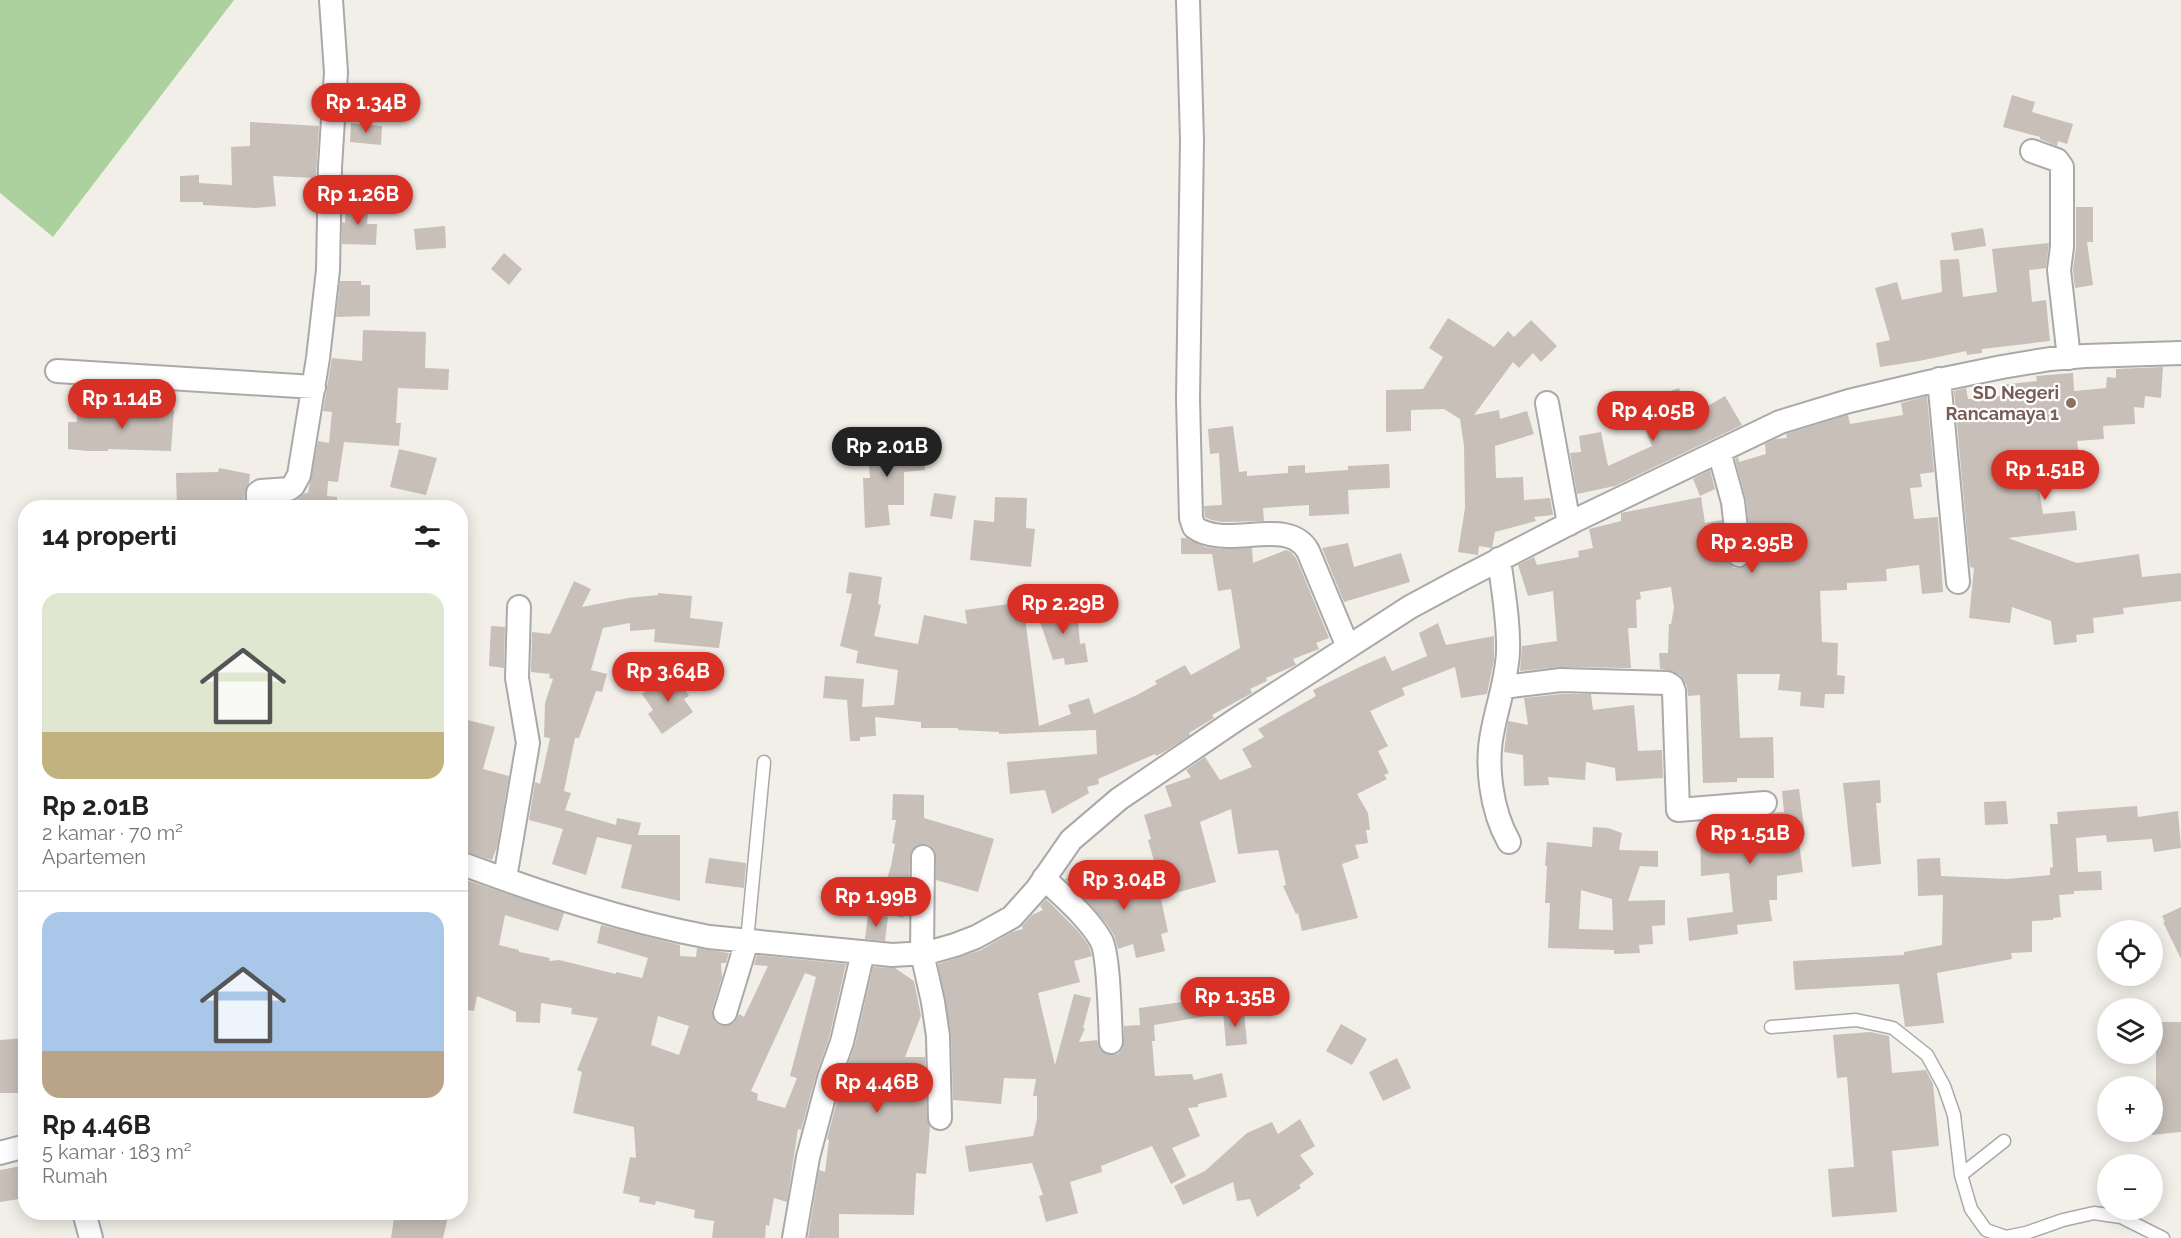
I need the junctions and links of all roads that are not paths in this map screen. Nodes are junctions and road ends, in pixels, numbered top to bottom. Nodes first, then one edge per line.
1 (331, 0) edge
2 (1188, 0) edge
3 (2032, 151) dead end
4 (2181, 353) edge
5 (2069, 358) junction
6 (57, 371) dead end
7 (1939, 380) junction
8 (314, 387) junction
9 (1547, 403) dead end
10 (1719, 451) junction
11 (258, 500) edge
12 (1569, 524) junction
13 (1739, 555) dead end
14 (1499, 559) junction
15 (1958, 582) dead end
16 (519, 607) dead end
17 (1348, 647) junction
18 (1503, 687) junction
19 (764, 762) dead end
20 (1765, 803) dead end
21 (1509, 842) dead end
22 (923, 857) dead end
23 (468, 866) edge
24 (505, 878) junction
25 (1044, 878) junction
26 (747, 941) junction
27 (863, 952) junction
28 (922, 953) junction
29 (725, 1013) dead end
30 (1771, 1027) dead end
31 (1111, 1042) dead end
32 (940, 1118) dead end
33 (2004, 1141) dead end
34 (18, 1148) edge
35 (0, 1153) edge
36 (1961, 1175) junction
37 (86, 1220) edge
38 (91, 1238) edge
39 (794, 1238) edge
40 (2163, 1238) edge

1 - 8 street
2 - 17 street
3 - 5 street
4 - 5 street
5 - 7 street
6 - 8 street
7 - 10 street
7 - 15 street
8 - 11 street
9 - 12 street
10 - 12 street
10 - 13 street
12 - 14 street
14 - 17 street
14 - 18 street
16 - 24 street
17 - 25 street
18 - 20 street
18 - 21 street
19 - 26 lane
22 - 28 street
23 - 24 street
24 - 26 street
25 - 28 street
25 - 31 street
26 - 27 street
26 - 29 street
27 - 28 street
27 - 39 street
28 - 32 street
30 - 36 lane
33 - 36 lane
34 - 35 street
36 - 40 lane
37 - 38 street

